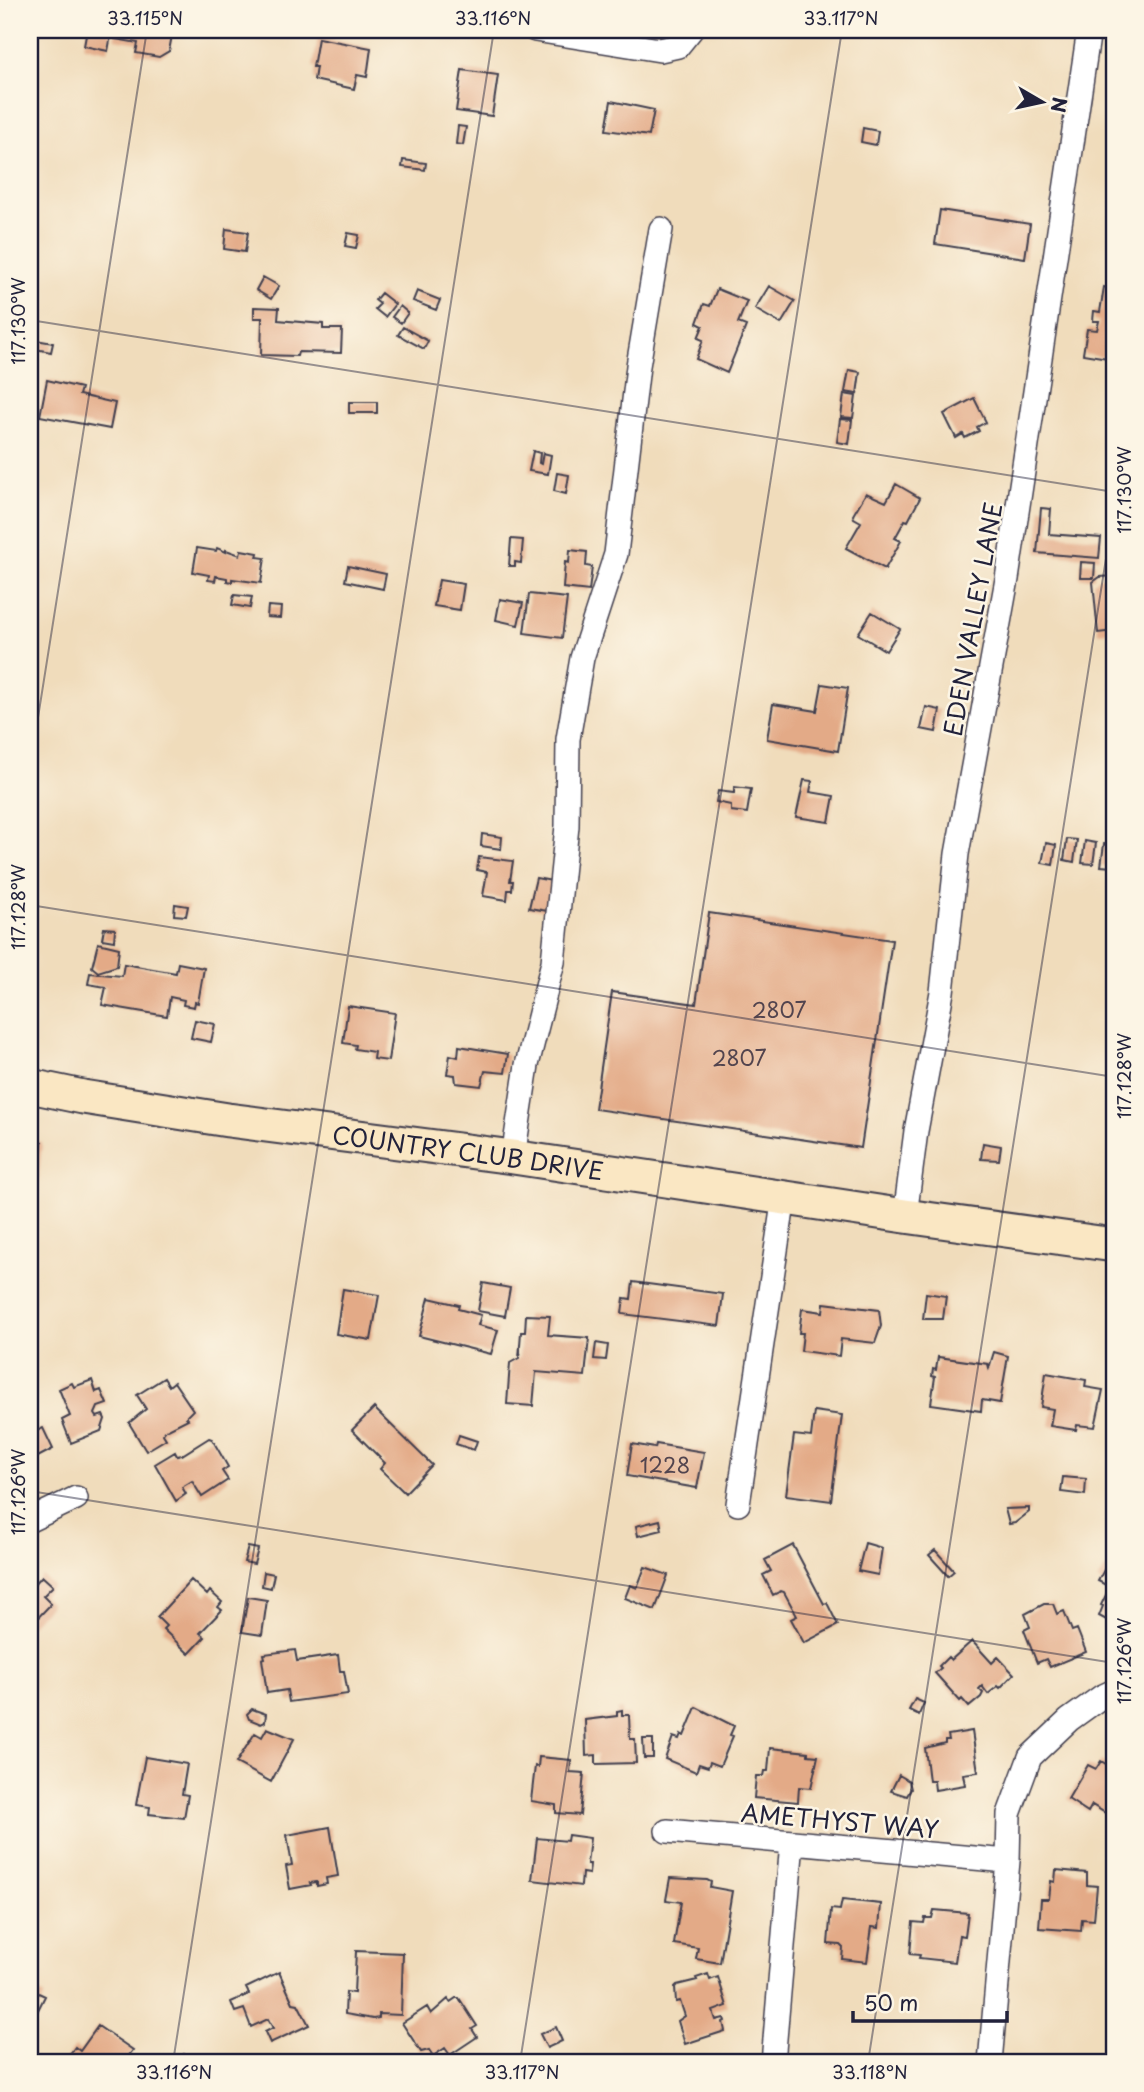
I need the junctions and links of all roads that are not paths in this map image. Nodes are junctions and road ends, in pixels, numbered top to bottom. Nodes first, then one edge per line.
1 (535, 30) edge
2 (691, 30) edge
3 (1089, 30) edge
4 (661, 229) dead end
5 (30, 1086) edge
6 (513, 1157) junction
7 (784, 1197) junction
8 (905, 1216) junction
9 (1114, 1245) edge
10 (76, 1499) dead end
11 (738, 1504) dead end
12 (30, 1520) edge
13 (1114, 1691) edge
14 (667, 1831) dead end
15 (792, 1842) junction
16 (1007, 1861) junction
17 (773, 2062) edge
18 (990, 2062) edge

1 - 2 street
3 - 8 street, EDEN VALLEY LANE
4 - 6 street
5 - 6 street, COUNTRY CLUB DRIVE
6 - 7 street, COUNTRY CLUB DRIVE
7 - 8 street, COUNTRY CLUB DRIVE
7 - 11 street
8 - 9 street, COUNTRY CLUB DRIVE
10 - 12 street
13 - 16 street
14 - 15 street, AMETHYST WAY
15 - 16 street, AMETHYST WAY
15 - 17 street
16 - 18 street

